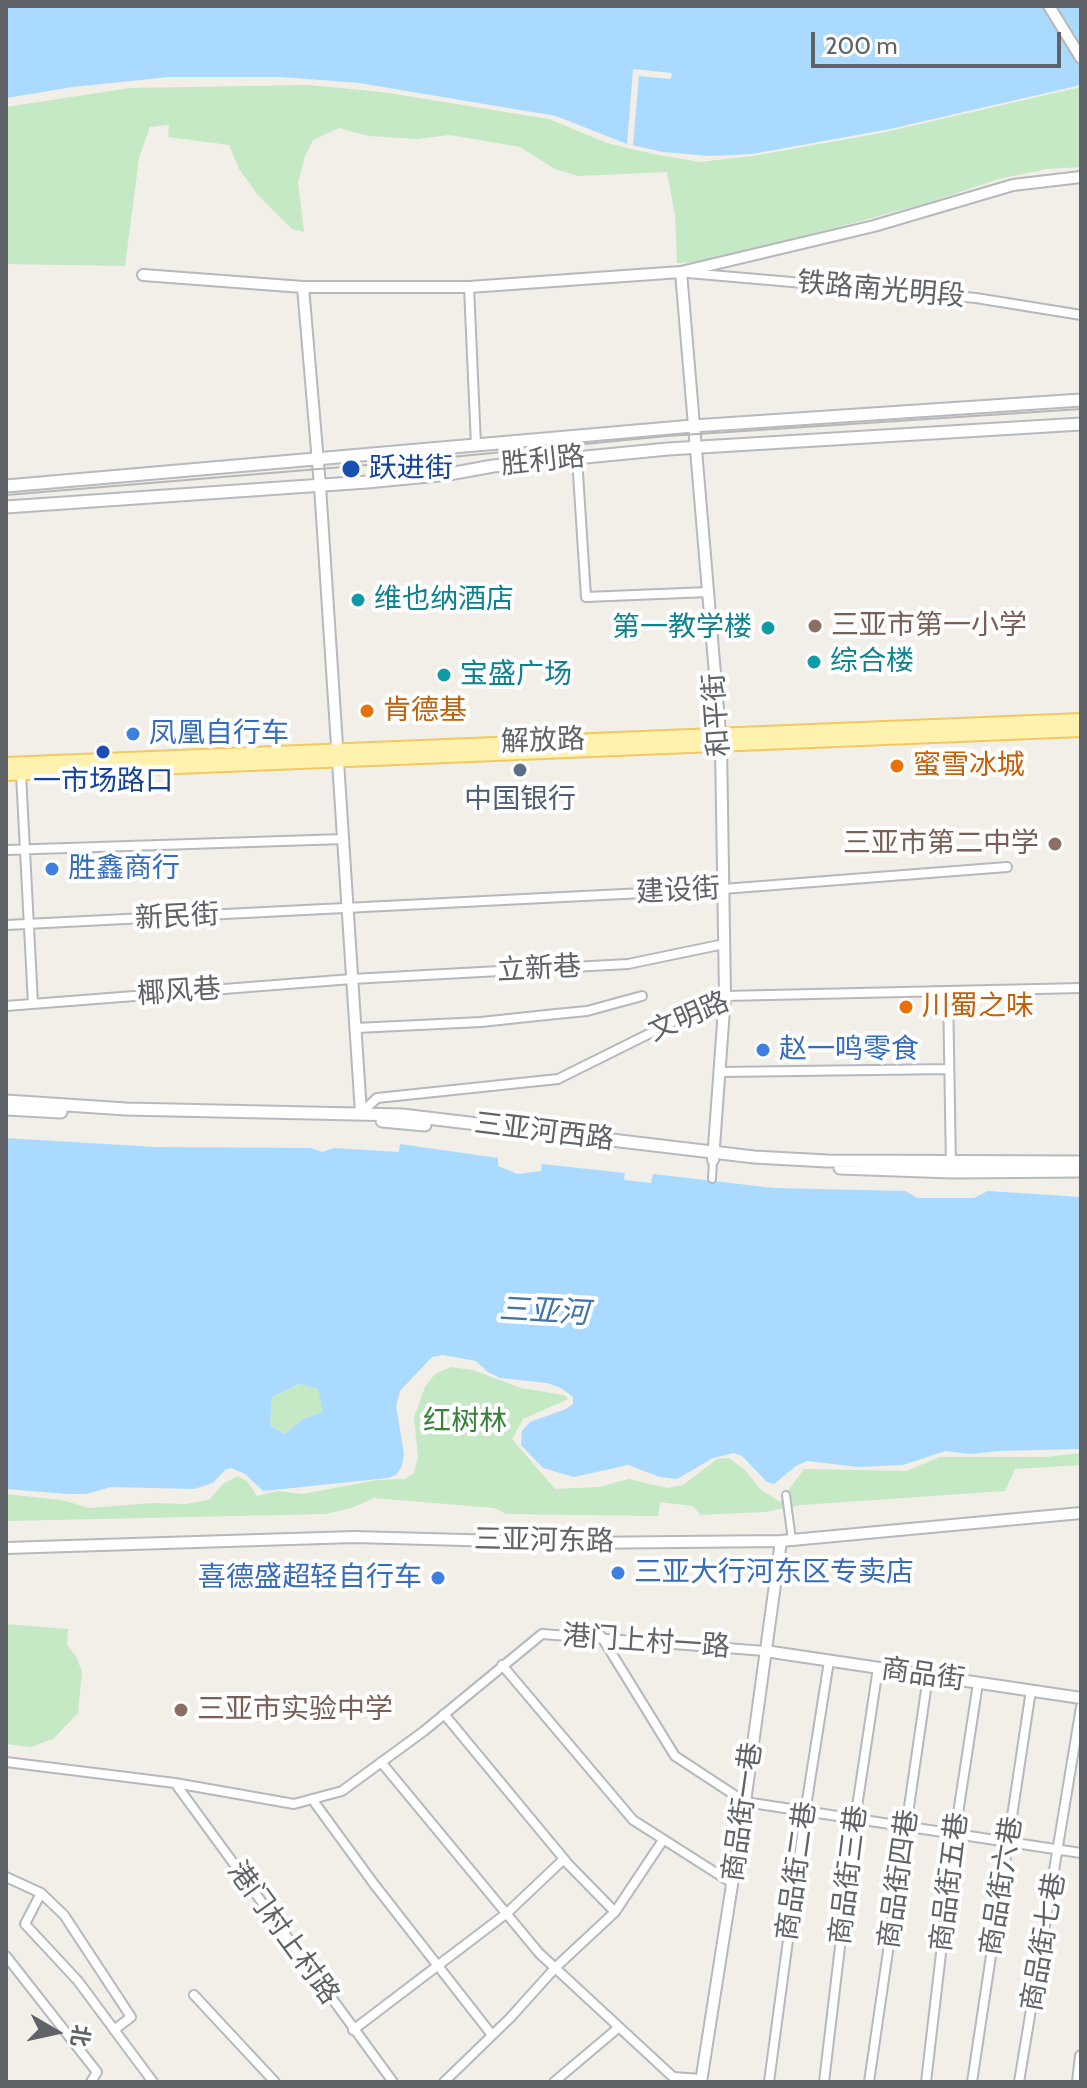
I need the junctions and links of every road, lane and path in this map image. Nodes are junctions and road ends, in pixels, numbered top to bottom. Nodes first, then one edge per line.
1 (1049, 6) edge
2 (1081, 58) edge
3 (1081, 177) edge
4 (681, 272) junction
5 (143, 275) dead end
6 (303, 287) junction
7 (469, 287) junction
8 (1081, 315) edge
9 (1081, 400) edge
10 (1081, 424) edge
11 (693, 426) junction
12 (476, 445) junction
13 (695, 447) junction
14 (577, 458) junction
15 (318, 459) junction
16 (6, 486) edge
17 (320, 486) junction
18 (6, 507) edge
19 (708, 592) junction
20 (1081, 720) edge
21 (1081, 730) edge
22 (720, 740) junction
23 (339, 756) junction
24 (6, 764) edge
25 (6, 774) edge
26 (21, 774) junction
27 (344, 839) junction
28 (6, 850) edge
29 (24, 850) junction
30 (1007, 867) dead end
31 (723, 889) junction
32 (348, 908) junction
33 (27, 924) junction
34 (6, 925) edge
35 (724, 944) junction
36 (352, 979) junction
37 (1081, 988) edge
38 (948, 991) junction
39 (642, 996) dead end
40 (725, 996) junction
41 (33, 1004) junction
42 (6, 1006) edge
43 (356, 1028) junction
44 (949, 1069) junction
45 (720, 1072) junction
46 (6, 1101) edge
47 (6, 1109) edge
48 (361, 1113) junction
49 (714, 1156) junction
50 (1081, 1162) edge
51 (951, 1167) junction
52 (1081, 1171) edge
53 (712, 1179) dead end
54 (786, 1495) dead end
55 (1081, 1513) edge
56 (786, 1541) junction
57 (6, 1548) edge
58 (601, 1636) junction
59 (765, 1651) junction
60 (829, 1661) junction
61 (502, 1665) junction
62 (878, 1668) junction
63 (928, 1676) junction
64 (978, 1683) junction
65 (1031, 1690) junction
66 (1081, 1698) edge
67 (1081, 1707) edge
68 (444, 1714) junction
69 (6, 1762) edge
70 (381, 1762) junction
71 (175, 1783) junction
72 (312, 1799) junction
73 (745, 1802) junction
74 (805, 1813) junction
75 (855, 1820) junction
76 (906, 1827) junction
77 (955, 1833) junction
78 (663, 1840) junction
79 (1009, 1840) junction
80 (1060, 1849) junction
81 (1081, 1853) edge
82 (564, 1859) junction
83 (6, 1877) edge
84 (732, 1883) junction
85 (41, 1893) junction
86 (615, 1912) junction
87 (507, 1913) junction
88 (6, 1956) edge
89 (437, 1967) junction
90 (556, 1967) junction
91 (194, 1995) dead end
92 (618, 2028) junction
93 (114, 2030) junction
94 (353, 2030) junction
95 (492, 2035) junction
96 (1081, 2056) edge
97 (701, 2081) edge
98 (91, 2082) edge
99 (153, 2082) edge
100 (275, 2082) edge
101 (393, 2082) edge
102 (444, 2082) edge
103 (554, 2082) edge
104 (769, 2082) edge
105 (824, 2082) edge
106 (869, 2082) edge
107 (926, 2082) edge
108 (972, 2082) edge
109 (1019, 2082) edge
110 (1078, 2082) edge

1 - 2 street
3 - 4 street
4 - 7 street
4 - 8 street, 铁路南光明段
4 - 11 street, 和平街
5 - 6 street
6 - 7 street
6 - 15 street
7 - 12 street
9 - 11 main road, 胜利路
10 - 13 main road, 胜利路
11 - 12 main road, 胜利路
11 - 13 street, 和平街
12 - 15 main road, 胜利路
13 - 14 main road, 胜利路
13 - 19 street, 和平街
14 - 17 main road, 胜利路
14 - 19 street
15 - 16 main road, 胜利路
15 - 17 street
17 - 18 main road, 胜利路
17 - 23 street
19 - 22 street, 和平街
20 - 22 main road, 解放路
21 - 22 main road, 解放路
22 - 23 main road, 解放路
22 - 31 street, 和平街
23 - 24 main road, 解放路
23 - 26 main road, 解放路
23 - 27 street
25 - 26 main road, 解放路
26 - 29 street
27 - 29 street
27 - 32 street
28 - 29 street
29 - 33 street
30 - 31 street, 建设街
31 - 32 street, 建设街
31 - 35 street, 和平街
32 - 33 street, 新民街
32 - 36 street
33 - 34 street, 新民街
33 - 41 street
35 - 36 street, 立新巷
35 - 40 street, 和平街
36 - 41 street, 椰风巷
36 - 43 street
37 - 38 street, 文明路
38 - 40 street, 文明路
38 - 44 street
39 - 43 street
40 - 45 street, 和平街
40 - 48 street, 文明路
41 - 42 street, 椰风巷
43 - 48 street
44 - 45 street
44 - 51 street
45 - 49 street, 和平街
46 - 48 main road, 三亚河西路
47 - 49 main road, 三亚河西路
48 - 49 main road, 三亚河西路
49 - 51 main road, 三亚河西路
49 - 53 street
50 - 51 main road, 三亚河西路
51 - 52 main road, 三亚河西路
54 - 56 street
55 - 56 street, 三亚河东路
56 - 57 street, 三亚河东路
56 - 59 street, 商品街一巷
58 - 59 street, 港门上村一路
58 - 61 street, 港门上村一路
58 - 73 street
59 - 60 street, 商品街
59 - 73 street, 商品街一巷
60 - 62 street, 商品街
60 - 74 street, 商品街二巷
61 - 68 street, 港门上村一路
61 - 78 street
62 - 63 street, 商品街
62 - 75 street, 商品街三巷
63 - 64 street, 商品街
63 - 76 street, 商品街四巷
64 - 65 street, 商品街
64 - 77 street, 商品街五巷
65 - 66 street, 商品街
65 - 79 street, 商品街六巷
67 - 80 street, 商品街七巷
68 - 70 street, 港门上村一路
68 - 82 street
69 - 71 street
70 - 72 street, 港门上村一路
70 - 87 street
71 - 72 street
71 - 94 street, 港门村上村路
72 - 89 street
73 - 74 street
73 - 84 street, 商品街一巷
74 - 75 street
74 - 104 street, 商品街二巷
75 - 76 street
75 - 105 street, 商品街三巷
76 - 77 street
76 - 106 street, 商品街四巷
77 - 79 street
77 - 107 street, 商品街五巷
78 - 84 street
78 - 86 street
79 - 80 street
79 - 108 street, 商品街六巷
80 - 81 street
80 - 109 street, 商品街七巷
82 - 86 street
82 - 87 street
83 - 85 street
84 - 97 street, 商品街一巷
85 - 93 street
85 - 93 street
86 - 90 street
87 - 89 street
87 - 90 street
88 - 98 street
89 - 94 street
89 - 95 street
90 - 92 street
90 - 95 street
91 - 100 street
92 - 97 street
92 - 103 street
93 - 99 street
94 - 101 street, 港门村上村路
95 - 102 street
96 - 110 street

